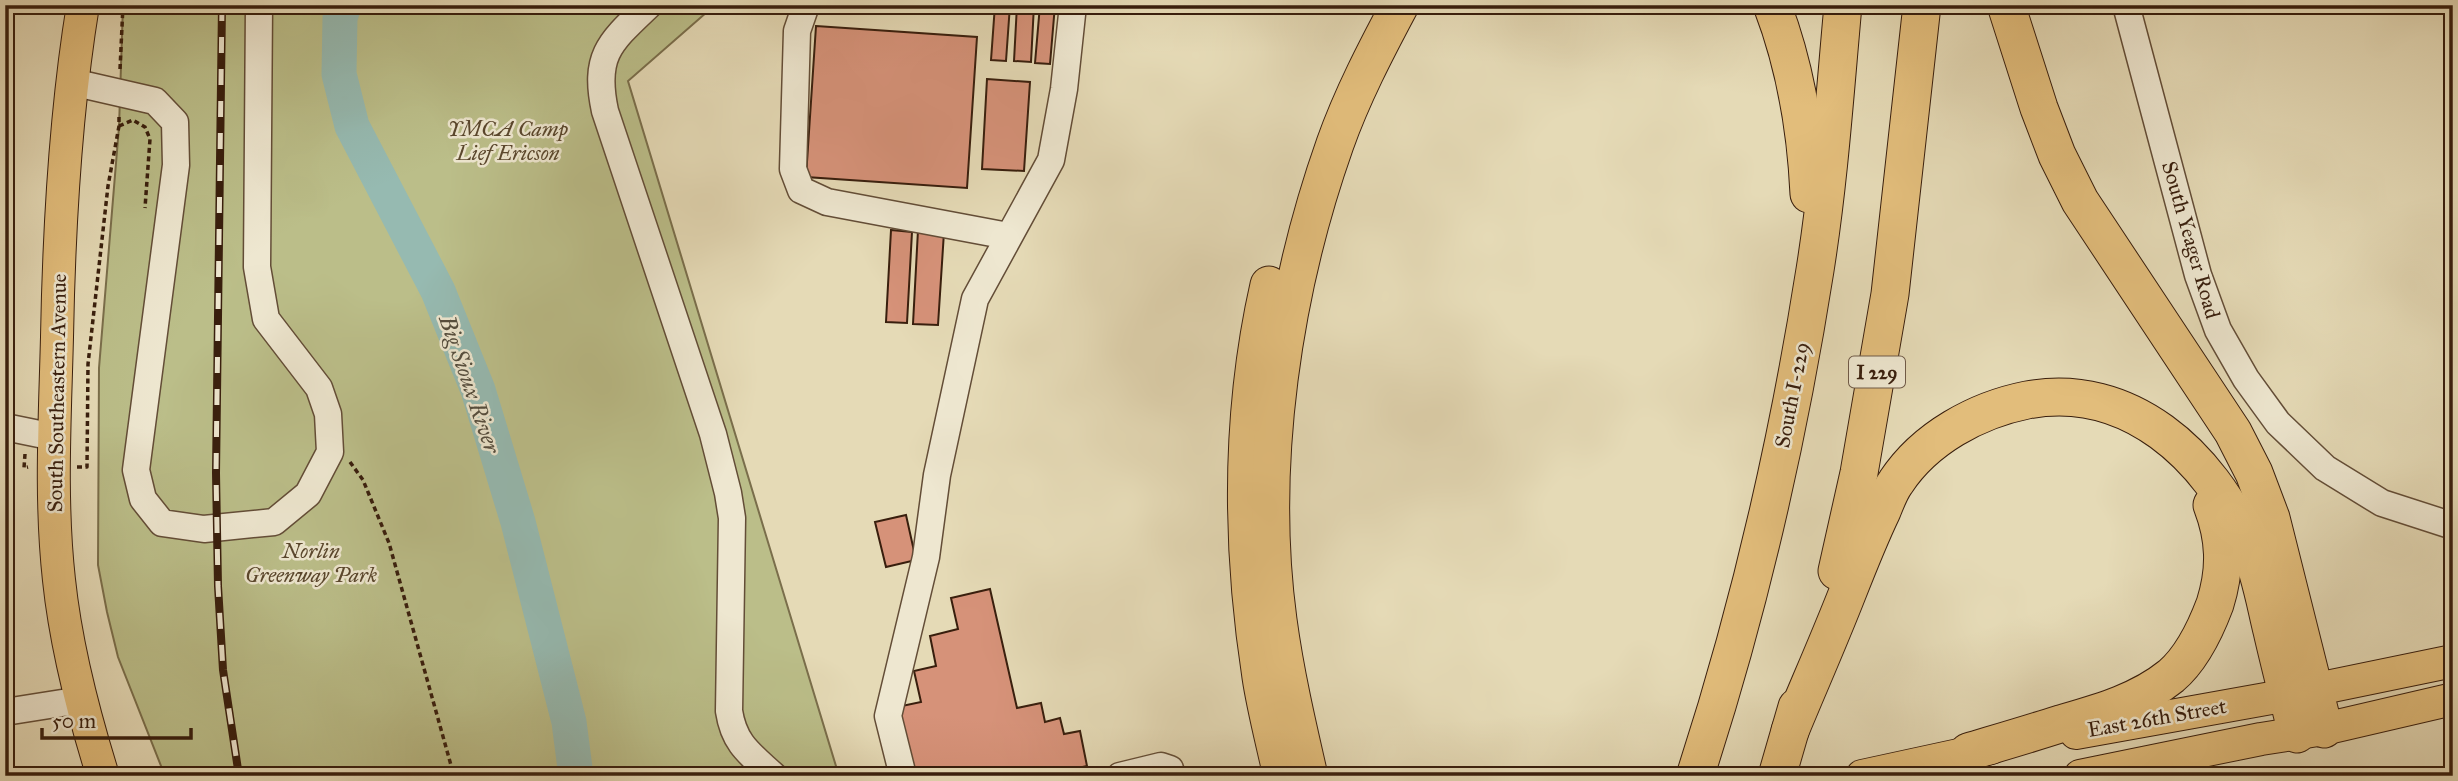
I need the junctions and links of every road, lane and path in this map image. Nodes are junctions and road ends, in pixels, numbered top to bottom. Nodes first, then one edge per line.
1 (83, 5) edge
2 (123, 5) edge
3 (259, 5) edge
4 (649, 5) edge
5 (806, 5) edge
6 (1073, 5) edge
7 (1371, 5) edge
8 (1400, 5) edge
9 (1772, 5) edge
10 (1843, 5) edge
11 (1922, 5) edge
12 (2006, 5) edge
13 (2126, 5) edge
14 (72, 82) junction
15 (118, 93) junction
16 (119, 127) junction
17 (145, 213) dead end
18 (1008, 236) junction
19 (1799, 362) junction
20 (35, 440) edge
21 (2190, 457) junction
22 (344, 472) dead end
23 (2453, 526) edge
24 (2453, 661) edge
25 (2301, 692) junction
26 (2453, 699) edge
27 (81, 700) junction
28 (5, 712) edge
29 (1790, 731) junction
30 (2310, 732) junction
31 (1968, 752) junction
32 (1868, 774) edge
33 (103, 776) edge
34 (454, 776) edge
35 (774, 776) edge
36 (903, 776) edge
37 (1120, 776) edge
38 (1171, 776) edge
39 (1282, 776) edge
40 (1309, 776) edge
41 (1695, 776) edge
42 (1777, 776) edge
43 (2080, 776) edge

1 - 14 main road, South Southeastern Avenue
2 - 15 path
3 - 15 street
4 - 35 street
5 - 18 street
6 - 18 street
7 - 39 highway
8 - 40 highway
9 - 19 highway
10 - 19 highway, South I-229
11 - 29 highway, I 229
12 - 25 highway
13 - 23 street, South Yeager Road
14 - 15 street
14 - 20 main road, South Southeastern Avenue
15 - 16 path
16 - 17 path
16 - 20 path
18 - 36 street
19 - 41 highway, South I-229
20 - 20 path
20 - 27 main road, South Southeastern Avenue
21 - 25 highway
21 - 29 highway
21 - 31 highway
22 - 34 path
24 - 25 main road, East 26th Street
25 - 30 highway
25 - 31 main road, East 26th Street
26 - 30 main road, East 26th Street
27 - 28 street
27 - 33 main road, South Southeastern Avenue
29 - 42 highway, I 229
30 - 43 main road, East 26th Street
31 - 32 main road, East 26th Street
37 - 38 street

